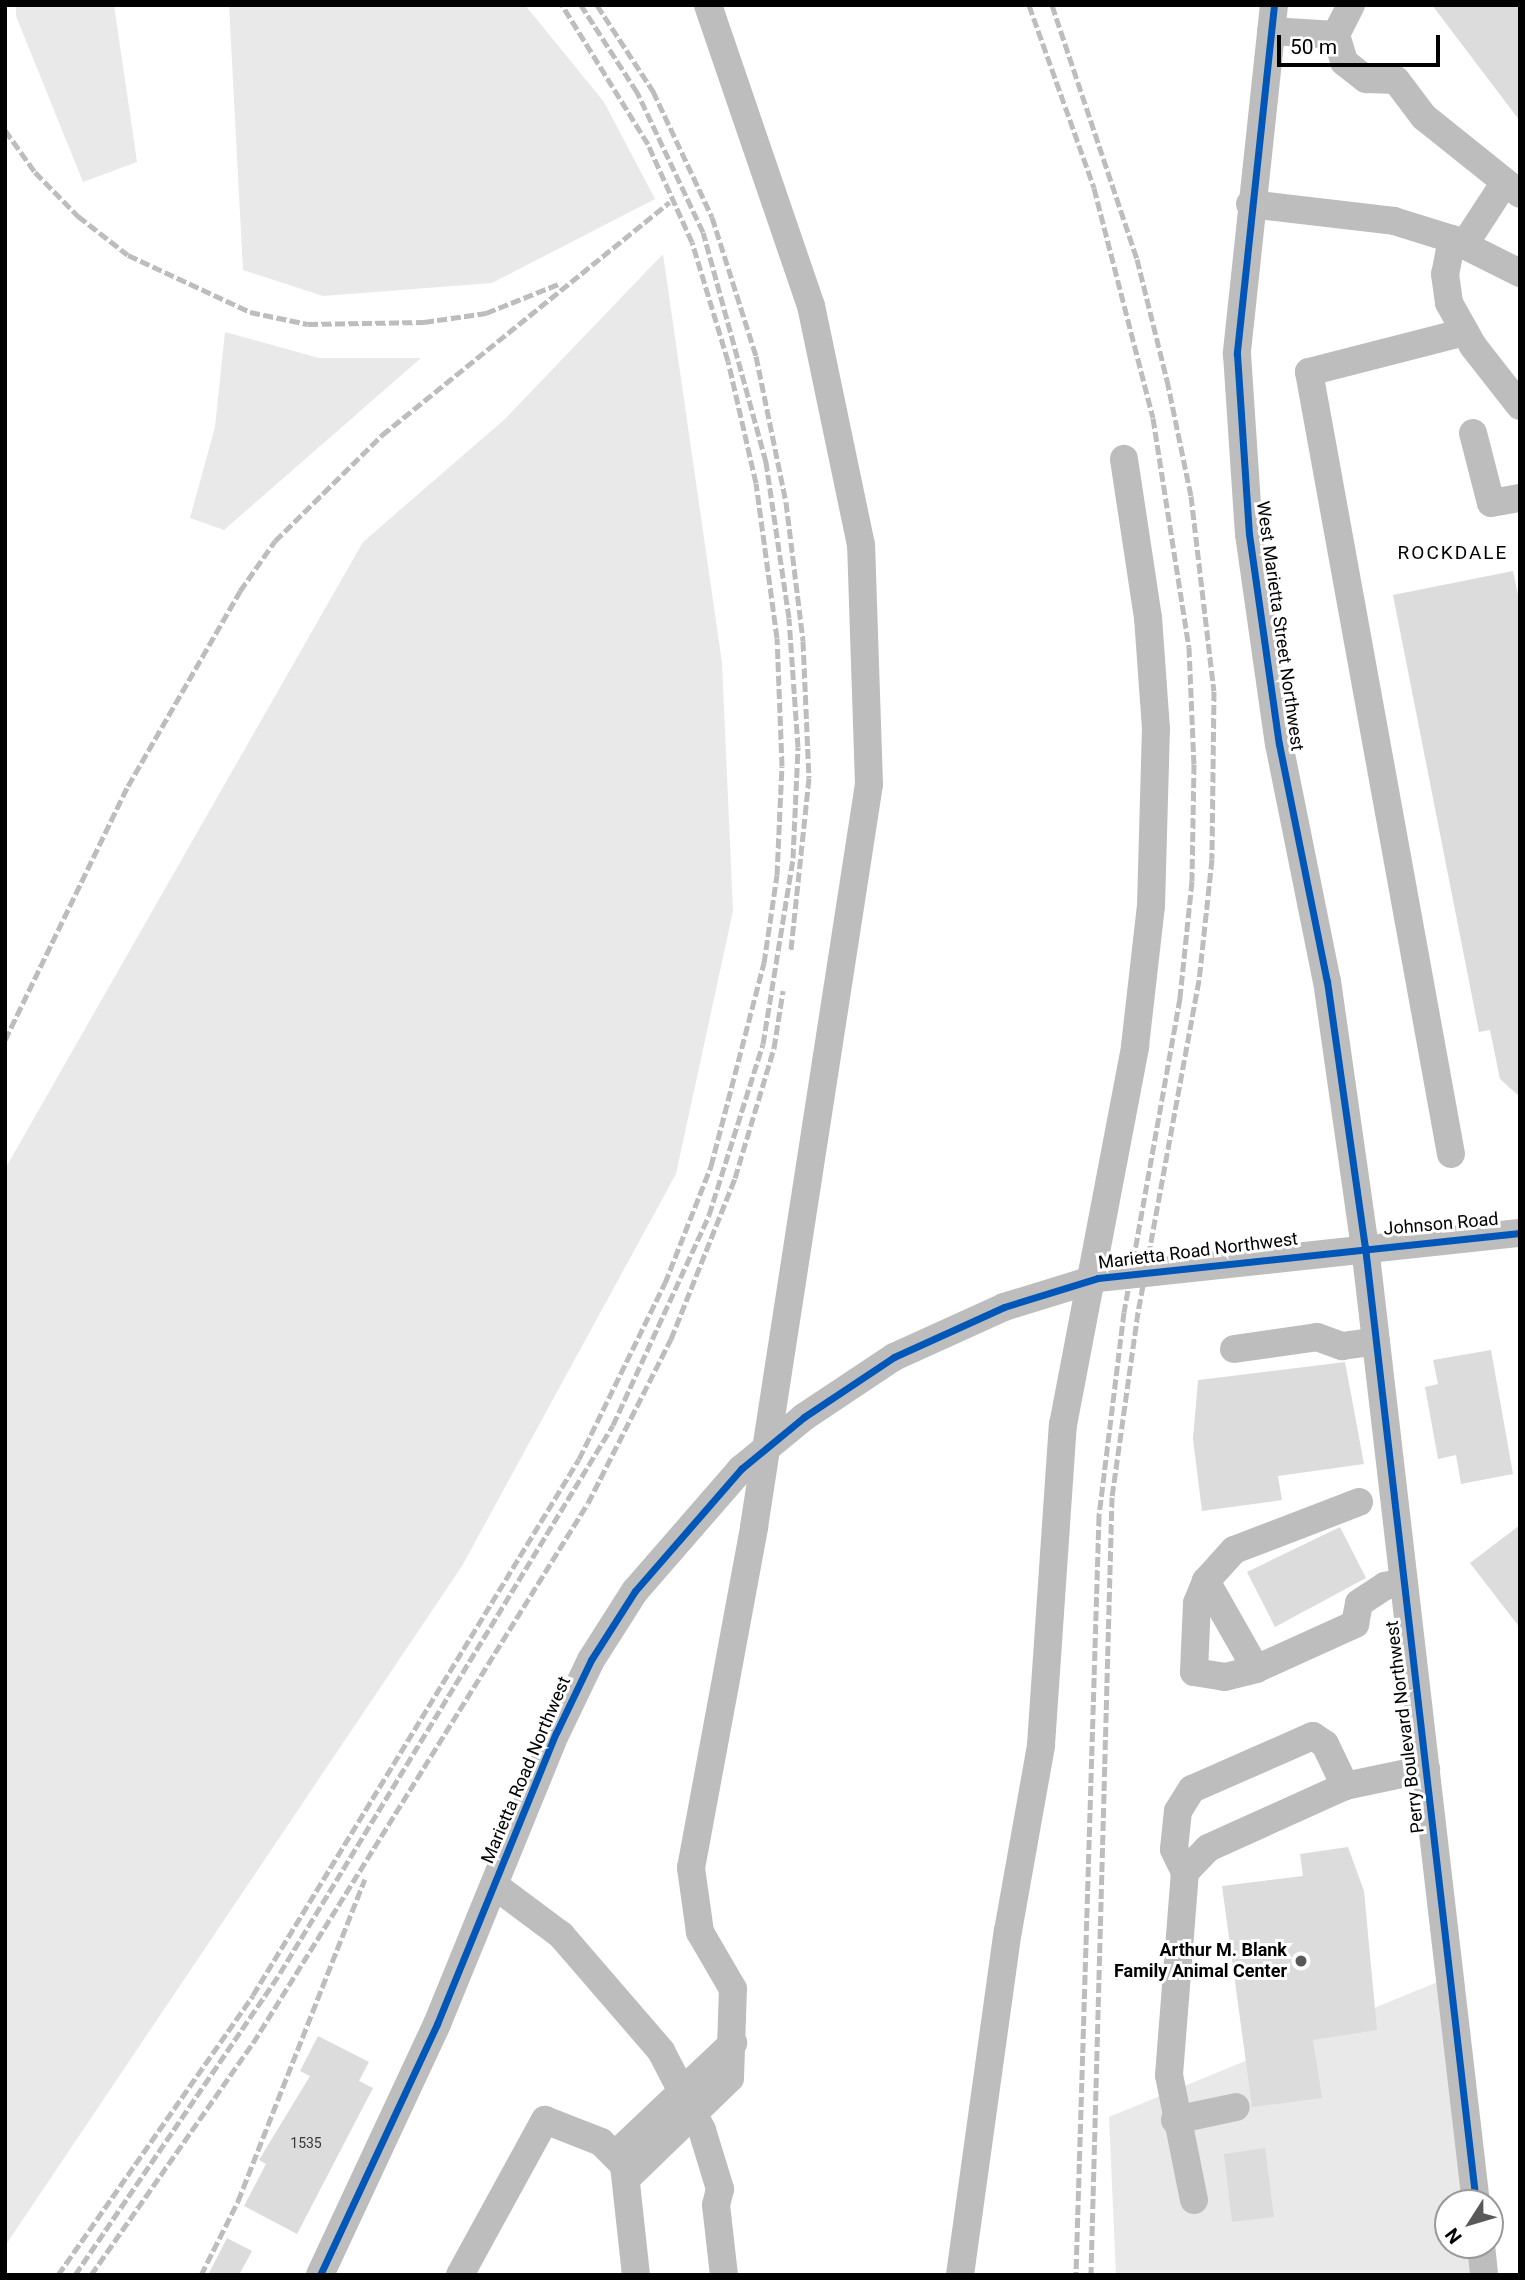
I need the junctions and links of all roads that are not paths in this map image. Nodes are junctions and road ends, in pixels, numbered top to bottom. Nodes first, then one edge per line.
1 (708, 5) edge
2 (1351, 5) edge
3 (1273, 18) edge
4 (1322, 34) junction
5 (1512, 188) edge
6 (1250, 204) junction
7 (1458, 242) junction
8 (1520, 273) edge
9 (1465, 332) junction
10 (1520, 406) edge
11 (1473, 433) dead end
12 (1124, 459) dead end
13 (1520, 498) edge
14 (1451, 1154) dead end
15 (1520, 1233) edge
16 (1365, 1247) junction
17 (1376, 1341) junction
18 (1234, 1349) dead end
19 (1359, 1502) dead end
20 (1206, 1581) junction
21 (1404, 1582) junction
22 (1256, 1669) junction
23 (1426, 1769) junction
24 (1345, 1786) junction
25 (1185, 1872) junction
26 (494, 1885) junction
27 (1236, 2107) dead end
28 (684, 2109) junction
29 (1175, 2120) junction
30 (621, 2166) junction
31 (1474, 2189) edge
32 (1194, 2200) dead end
33 (320, 2275) edge
34 (460, 2275) edge
35 (636, 2275) edge
36 (724, 2275) edge
37 (960, 2275) edge

1 - 28 street
2 - 4 street
3 - 4 street
3 - 6 street, West Marietta Street Northwest
4 - 5 street
5 - 7 street
6 - 7 street
6 - 16 street, West Marietta Street Northwest
7 - 8 street
7 - 9 street
9 - 10 street
9 - 14 street
11 - 13 street
12 - 37 street
15 - 16 street, Johnson Road
16 - 17 street, Perry Boulevard Northwest
16 - 26 street, Marietta Road Northwest
17 - 18 street
17 - 21 street, Perry Boulevard Northwest
19 - 20 street
20 - 22 street
20 - 22 street
21 - 22 street
21 - 23 street, Perry Boulevard Northwest
23 - 24 street
23 - 31 street, Perry Boulevard Northwest
24 - 25 street
24 - 25 street
25 - 29 street
26 - 28 street
26 - 33 street, Marietta Road Northwest
27 - 29 street
28 - 30 street
28 - 36 street
29 - 32 street
30 - 34 street
30 - 35 street

